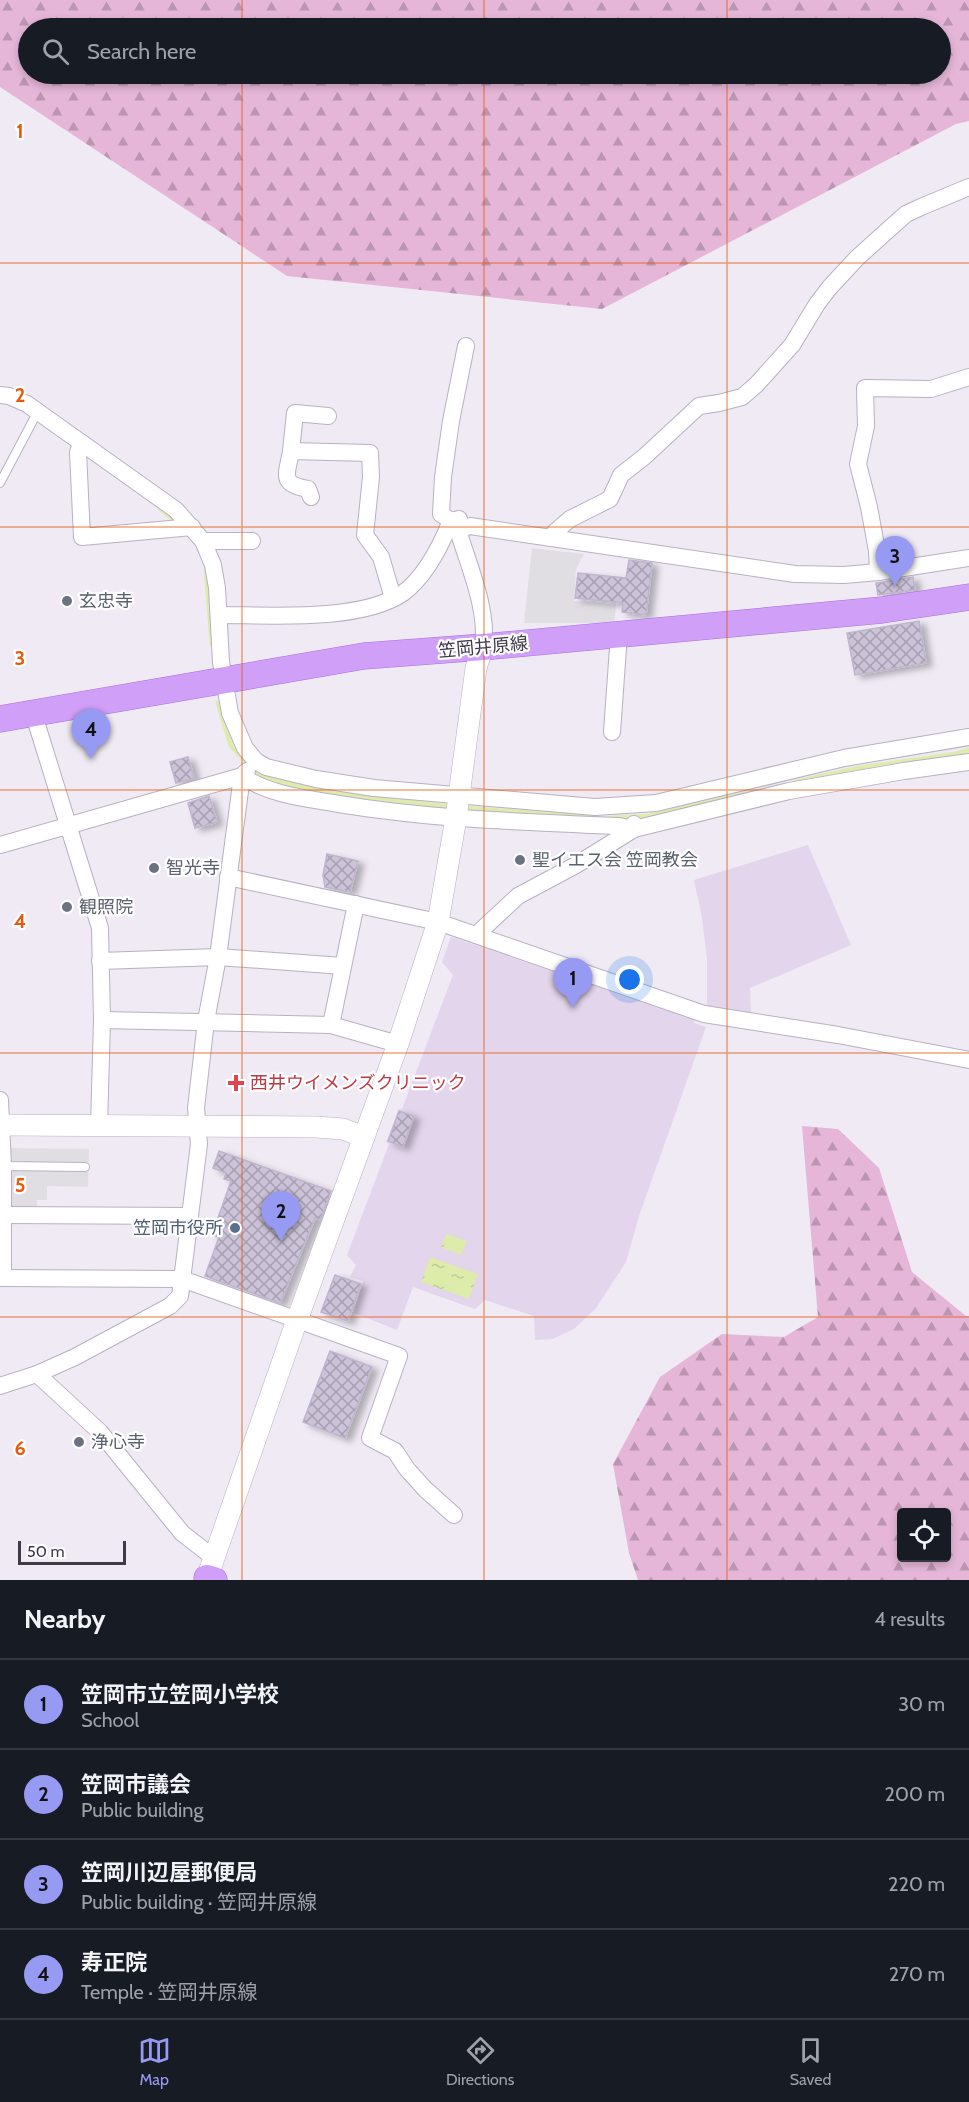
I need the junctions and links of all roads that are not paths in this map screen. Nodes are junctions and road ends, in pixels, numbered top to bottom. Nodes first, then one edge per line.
1 (969, 187) edge
2 (466, 346) dead end
3 (969, 377) edge
4 (0, 395) edge
5 (36, 415) junction
6 (328, 416) dead end
7 (80, 447) junction
8 (291, 451) junction
9 (0, 483) edge
10 (310, 497) dead end
11 (456, 526) junction
12 (183, 528) junction
13 (551, 538) junction
14 (202, 541) junction
15 (252, 541) dead end
16 (969, 558) edge
17 (878, 572) junction
18 (969, 597) edge
19 (393, 598) junction
20 (219, 615) junction
21 (619, 634) junction
22 (483, 647) junction
23 (223, 680) junction
24 (33, 712) junction
25 (0, 719) edge
26 (612, 732) dead end
27 (968, 741) edge
28 (969, 762) edge
29 (250, 768) junction
30 (788, 782) junction
31 (715, 800) junction
32 (457, 806) junction
33 (546, 813) junction
34 (633, 817) junction
35 (67, 826) junction
36 (0, 845) edge
37 (228, 877) junction
38 (356, 904) junction
39 (438, 922) junction
40 (476, 935) junction
41 (218, 957) junction
42 (100, 961) junction
43 (343, 966) junction
44 (102, 1020) junction
45 (206, 1021) junction
46 (331, 1025) junction
47 (398, 1044) junction
48 (969, 1060) edge
49 (0, 1100) edge
50 (1, 1125) edge
51 (197, 1126) junction
52 (99, 1127) junction
53 (364, 1137) junction
54 (3, 1166) junction
55 (85, 1167) dead end
56 (4, 1215) junction
57 (190, 1216) junction
58 (2, 1278) edge
59 (182, 1279) junction
60 (297, 1320) junction
61 (37, 1374) junction
62 (0, 1386) edge
63 (454, 1515) dead end
64 (210, 1574) edge

1 - 13 street
2 - 11 street
3 - 17 street
4 - 5 street
5 - 7 street
5 - 9 lane
6 - 8 street
7 - 12 street
7 - 12 street
8 - 10 street
8 - 19 street
11 - 13 street
11 - 19 street
11 - 22 street
12 - 14 street
13 - 17 street
14 - 15 street
14 - 20 street
16 - 17 street
18 - 21 main road, 笠岡井原線
19 - 20 street
20 - 23 street
21 - 22 main road, 笠岡井原線
21 - 26 street
22 - 23 main road, 笠岡井原線
22 - 32 street
23 - 24 main road, 笠岡井原線
23 - 29 street
24 - 25 main road, 笠岡井原線
24 - 35 street
27 - 30 street
28 - 30 street
29 - 32 street
29 - 35 street
29 - 37 street
30 - 31 street
31 - 34 street
31 - 34 street
32 - 33 street
32 - 39 street
33 - 34 street
33 - 34 street
34 - 40 street
35 - 36 street
35 - 42 street
37 - 38 street
37 - 41 street
38 - 39 street
38 - 43 street
39 - 40 street
39 - 47 street
40 - 48 street
41 - 42 street
41 - 43 street
41 - 45 street
42 - 44 street
43 - 46 street
44 - 45 street
44 - 52 street
45 - 46 street
45 - 51 street
46 - 47 street
47 - 53 street
49 - 50 street
50 - 52 street
50 - 54 street
51 - 52 street
51 - 53 street
51 - 57 street
53 - 60 street
54 - 55 lane
54 - 56 street
56 - 57 street
56 - 58 street
57 - 59 street
58 - 59 street
59 - 60 street
59 - 61 street
60 - 63 street
60 - 64 street
61 - 62 street
61 - 64 street

